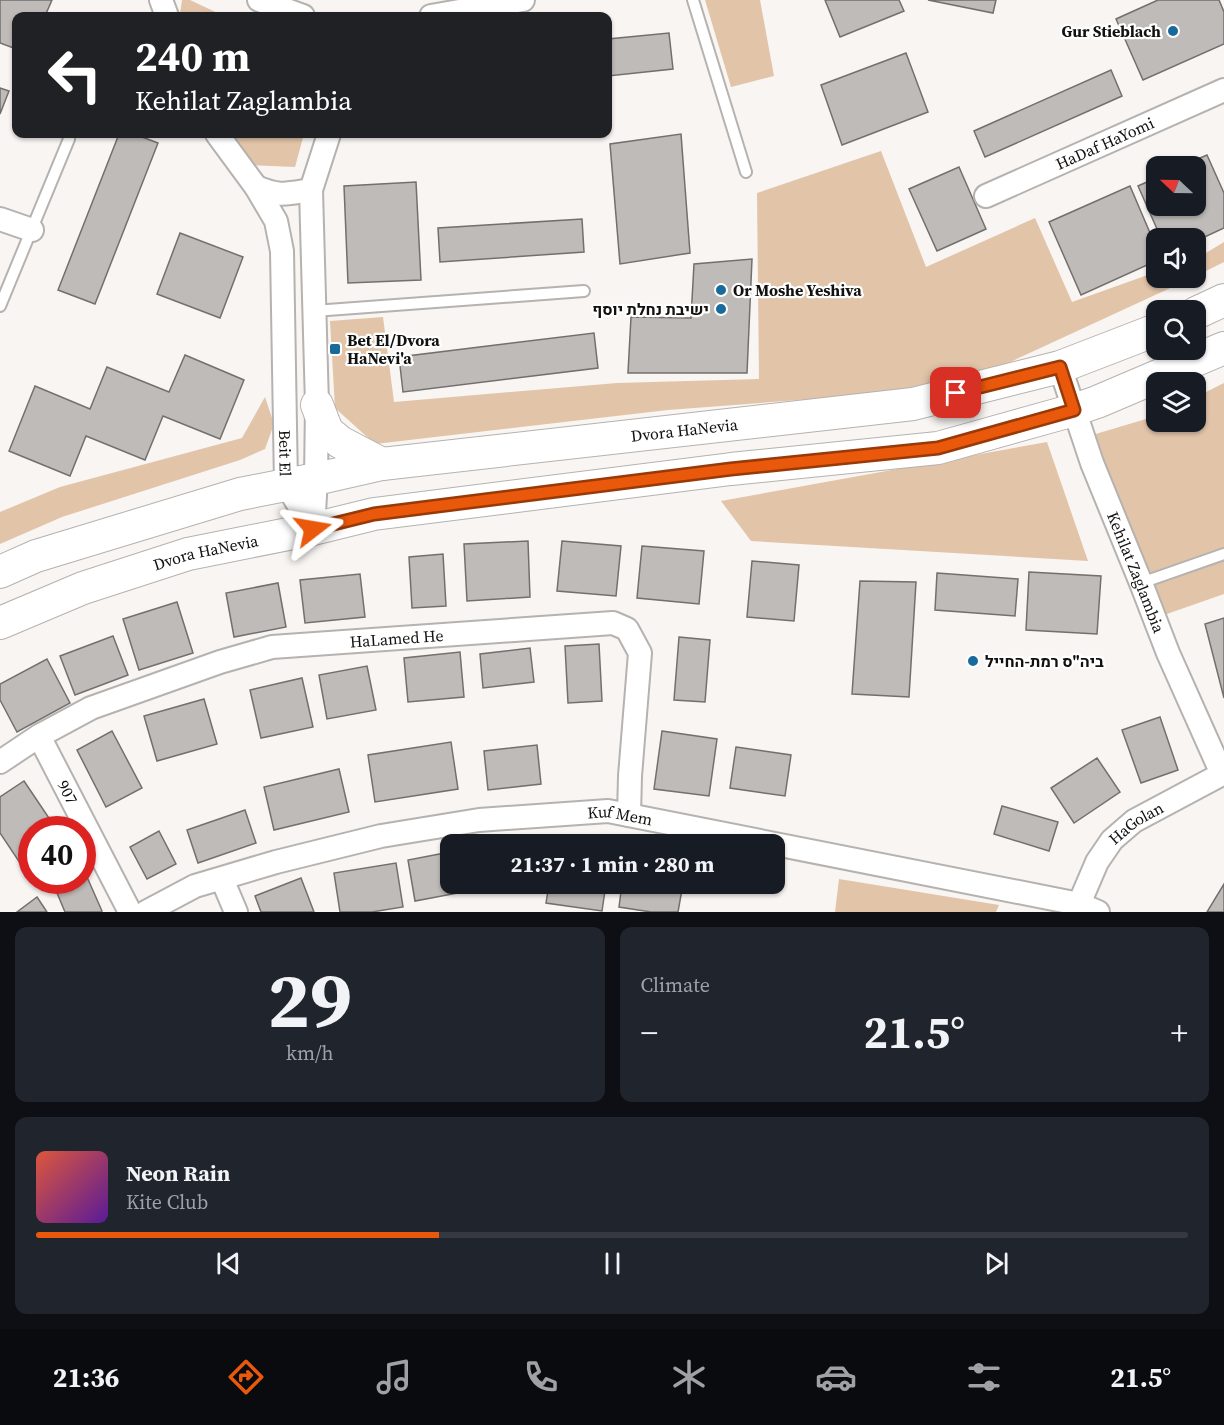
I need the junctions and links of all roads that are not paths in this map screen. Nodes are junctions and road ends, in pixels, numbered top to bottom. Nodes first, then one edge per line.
1 (259, 0) edge
2 (523, 0) edge
3 (693, 0) edge
4 (292, 12) edge
5 (454, 12) edge
6 (1224, 90) edge
7 (220, 138) edge
8 (328, 138) edge
9 (69, 139) dead end
10 (746, 172) dead end
11 (256, 187) junction
12 (311, 190) junction
13 (986, 196) dead end
14 (0, 219) edge
15 (32, 230) junction
16 (584, 291) dead end
17 (1224, 300) edge
18 (0, 306) edge
19 (1206, 308) edge
20 (314, 312) junction
21 (1146, 334) edge
22 (1224, 348) edge
23 (1060, 367) junction
24 (317, 405) junction
25 (1074, 410) junction
26 (382, 464) junction
27 (301, 482) junction
28 (313, 529) junction
29 (1224, 554) edge
30 (0, 572) edge
31 (1141, 583) junction
32 (0, 623) edge
33 (39, 736) junction
34 (0, 762) edge
35 (1223, 773) edge
36 (629, 815) junction
37 (222, 879) junction
38 (1088, 908) edge
39 (130, 912) edge
40 (146, 912) edge
41 (236, 912) edge

1 - 4 street
2 - 5 street
3 - 10 lane
6 - 13 street, HaDaf HaYomi
7 - 11 street, Beit El
8 - 12 street, Beit El
9 - 15 lane
11 - 12 street
11 - 27 street, Beit El
12 - 20 street, Beit El
14 - 15 street
15 - 18 lane
16 - 20 lane
17 - 19 street
20 - 24 street, Beit El
21 - 23 street, Dvora HaNevia
22 - 25 street, Dvora HaNevia
23 - 25 street, Kehilat Zaglambia
23 - 26 street, Dvora HaNevia
24 - 26 street
24 - 27 street, Beit El
25 - 28 street, Dvora HaNevia
25 - 31 street, Kehilat Zaglambia
26 - 27 street, Dvora HaNevia
27 - 28 street, Beit El
27 - 30 street, Dvora HaNevia
28 - 32 street, Dvora HaNevia
29 - 31 lane
31 - 35 street, Kehilat Zaglambia
33 - 34 street, HaLamed He
33 - 36 street, HaLamed He
33 - 39 street, 907
35 - 38 street, HaGolan
36 - 37 street, Kuf Mem
36 - 38 street, Kuf Mem
37 - 40 street, Kuf Mem
37 - 41 street

